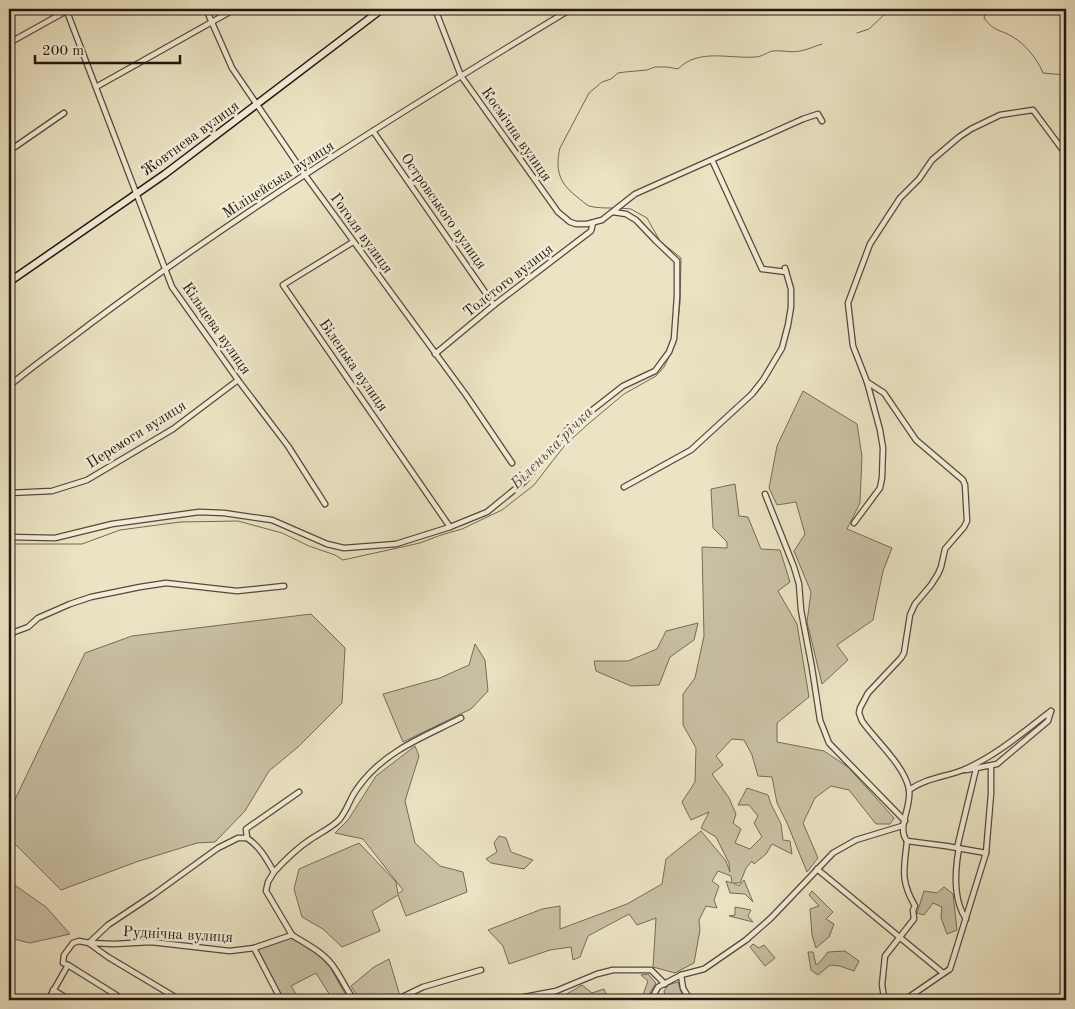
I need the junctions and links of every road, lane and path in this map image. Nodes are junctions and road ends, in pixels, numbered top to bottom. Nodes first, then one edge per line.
1 (206, 9) edge
2 (235, 9) edge
3 (382, 9) edge
4 (435, 9) edge
5 (572, 9) edge
6 (68, 10) edge
7 (212, 22) junction
8 (9, 43) edge
9 (460, 76) junction
10 (96, 88) junction
11 (257, 103) junction
12 (64, 113) dead end
13 (822, 121) dead end
14 (373, 131) junction
15 (1062, 149) dead end
16 (9, 151) edge
17 (712, 160) junction
18 (305, 174) junction
19 (136, 192) junction
20 (614, 211) junction
21 (593, 223) junction
22 (353, 242) junction
23 (164, 269) junction
24 (9, 282) edge
25 (494, 305) junction
26 (435, 354) junction
27 (238, 380) junction
28 (867, 382) junction
29 (9, 386) edge
30 (512, 463) dead end
31 (624, 487) dead end
32 (9, 493) edge
33 (766, 494) dead end
34 (325, 504) dead end
35 (854, 523) dead end
36 (450, 527) junction
37 (9, 537) edge
38 (284, 586) dead end
39 (9, 634) edge
40 (461, 718) dead end
41 (991, 766) junction
42 (976, 769) junction
43 (962, 770) junction
44 (909, 790) junction
45 (299, 792) dead end
46 (904, 823) junction
47 (247, 838) junction
48 (907, 841) junction
49 (958, 848) junction
50 (986, 853) junction
51 (816, 869) junction
52 (274, 872) junction
53 (966, 919) junction
54 (292, 935) junction
55 (898, 938) junction
56 (89, 943) junction
57 (254, 948) junction
58 (68, 965) junction
59 (481, 970) dead end
60 (943, 974) junction
61 (681, 975) junction
62 (665, 984) junction
63 (53, 990) junction
64 (882, 998) edge
65 (48, 1000) edge
66 (70, 1000) edge
67 (124, 1000) edge
68 (180, 1000) edge
69 (281, 1000) edge
70 (354, 1000) edge
71 (396, 1000) edge
72 (508, 1000) edge
73 (651, 1000) edge
74 (690, 1000) edge
75 (908, 1000) edge

1 - 7 street, Гоголя вулиця
2 - 7 street
3 - 11 main road, Жовтнева вулиця
4 - 9 street, Космічна вулиця
5 - 9 street, Міліцейська вулиця
6 - 8 street
6 - 10 street, Кільцева вулиця
7 - 10 street
7 - 11 street, Гоголя вулиця
9 - 14 street, Міліцейська вулиця
9 - 21 street, Космічна вулиця
10 - 19 street, Кільцева вулиця
11 - 18 street, Гоголя вулиця
11 - 19 main road, Жовтнева вулиця
12 - 16 street
13 - 17 street
14 - 18 street, Міліцейська вулиця
14 - 25 street, Островського вулиця
15 - 28 street
17 - 20 street
17 - 31 street
18 - 22 street, Гоголя вулиця
18 - 23 street, Міліцейська вулиця
19 - 23 street, Кільцева вулиця
19 - 24 main road, Жовтнева вулиця
20 - 21 street
20 - 36 street
21 - 25 street, Толстого вулиця
22 - 26 street, Гоголя вулиця
22 - 36 street, Біленька вулиця
23 - 27 street, Кільцева вулиця
23 - 29 street, Міліцейська вулиця
25 - 26 street, Толстого вулиця
26 - 30 street, Гоголя вулиця
27 - 32 street, Перемоги вулиця
27 - 34 street, Кільцева вулиця
28 - 35 street
28 - 44 street
33 - 46 street
36 - 37 street
38 - 39 street
40 - 52 street
41 - 42 street
41 - 43 street
41 - 50 street
42 - 43 street
42 - 49 street
43 - 44 street
44 - 46 street
45 - 47 street
46 - 48 street
46 - 51 street
47 - 52 street
47 - 56 street, Руднічна вулиця
48 - 49 street
48 - 55 street
49 - 50 street
49 - 53 street
50 - 53 street
51 - 55 street
51 - 61 street
52 - 54 street
53 - 60 street
54 - 57 street, Руднічна вулиця
54 - 70 street
55 - 60 street
55 - 64 street
56 - 57 street, Руднічна вулиця
56 - 58 street
56 - 68 street
57 - 69 street
58 - 63 street
58 - 67 street
59 - 71 street
60 - 75 street
61 - 62 street
61 - 74 street
62 - 72 street
62 - 73 street
63 - 65 street
63 - 66 street
64 - 75 street

